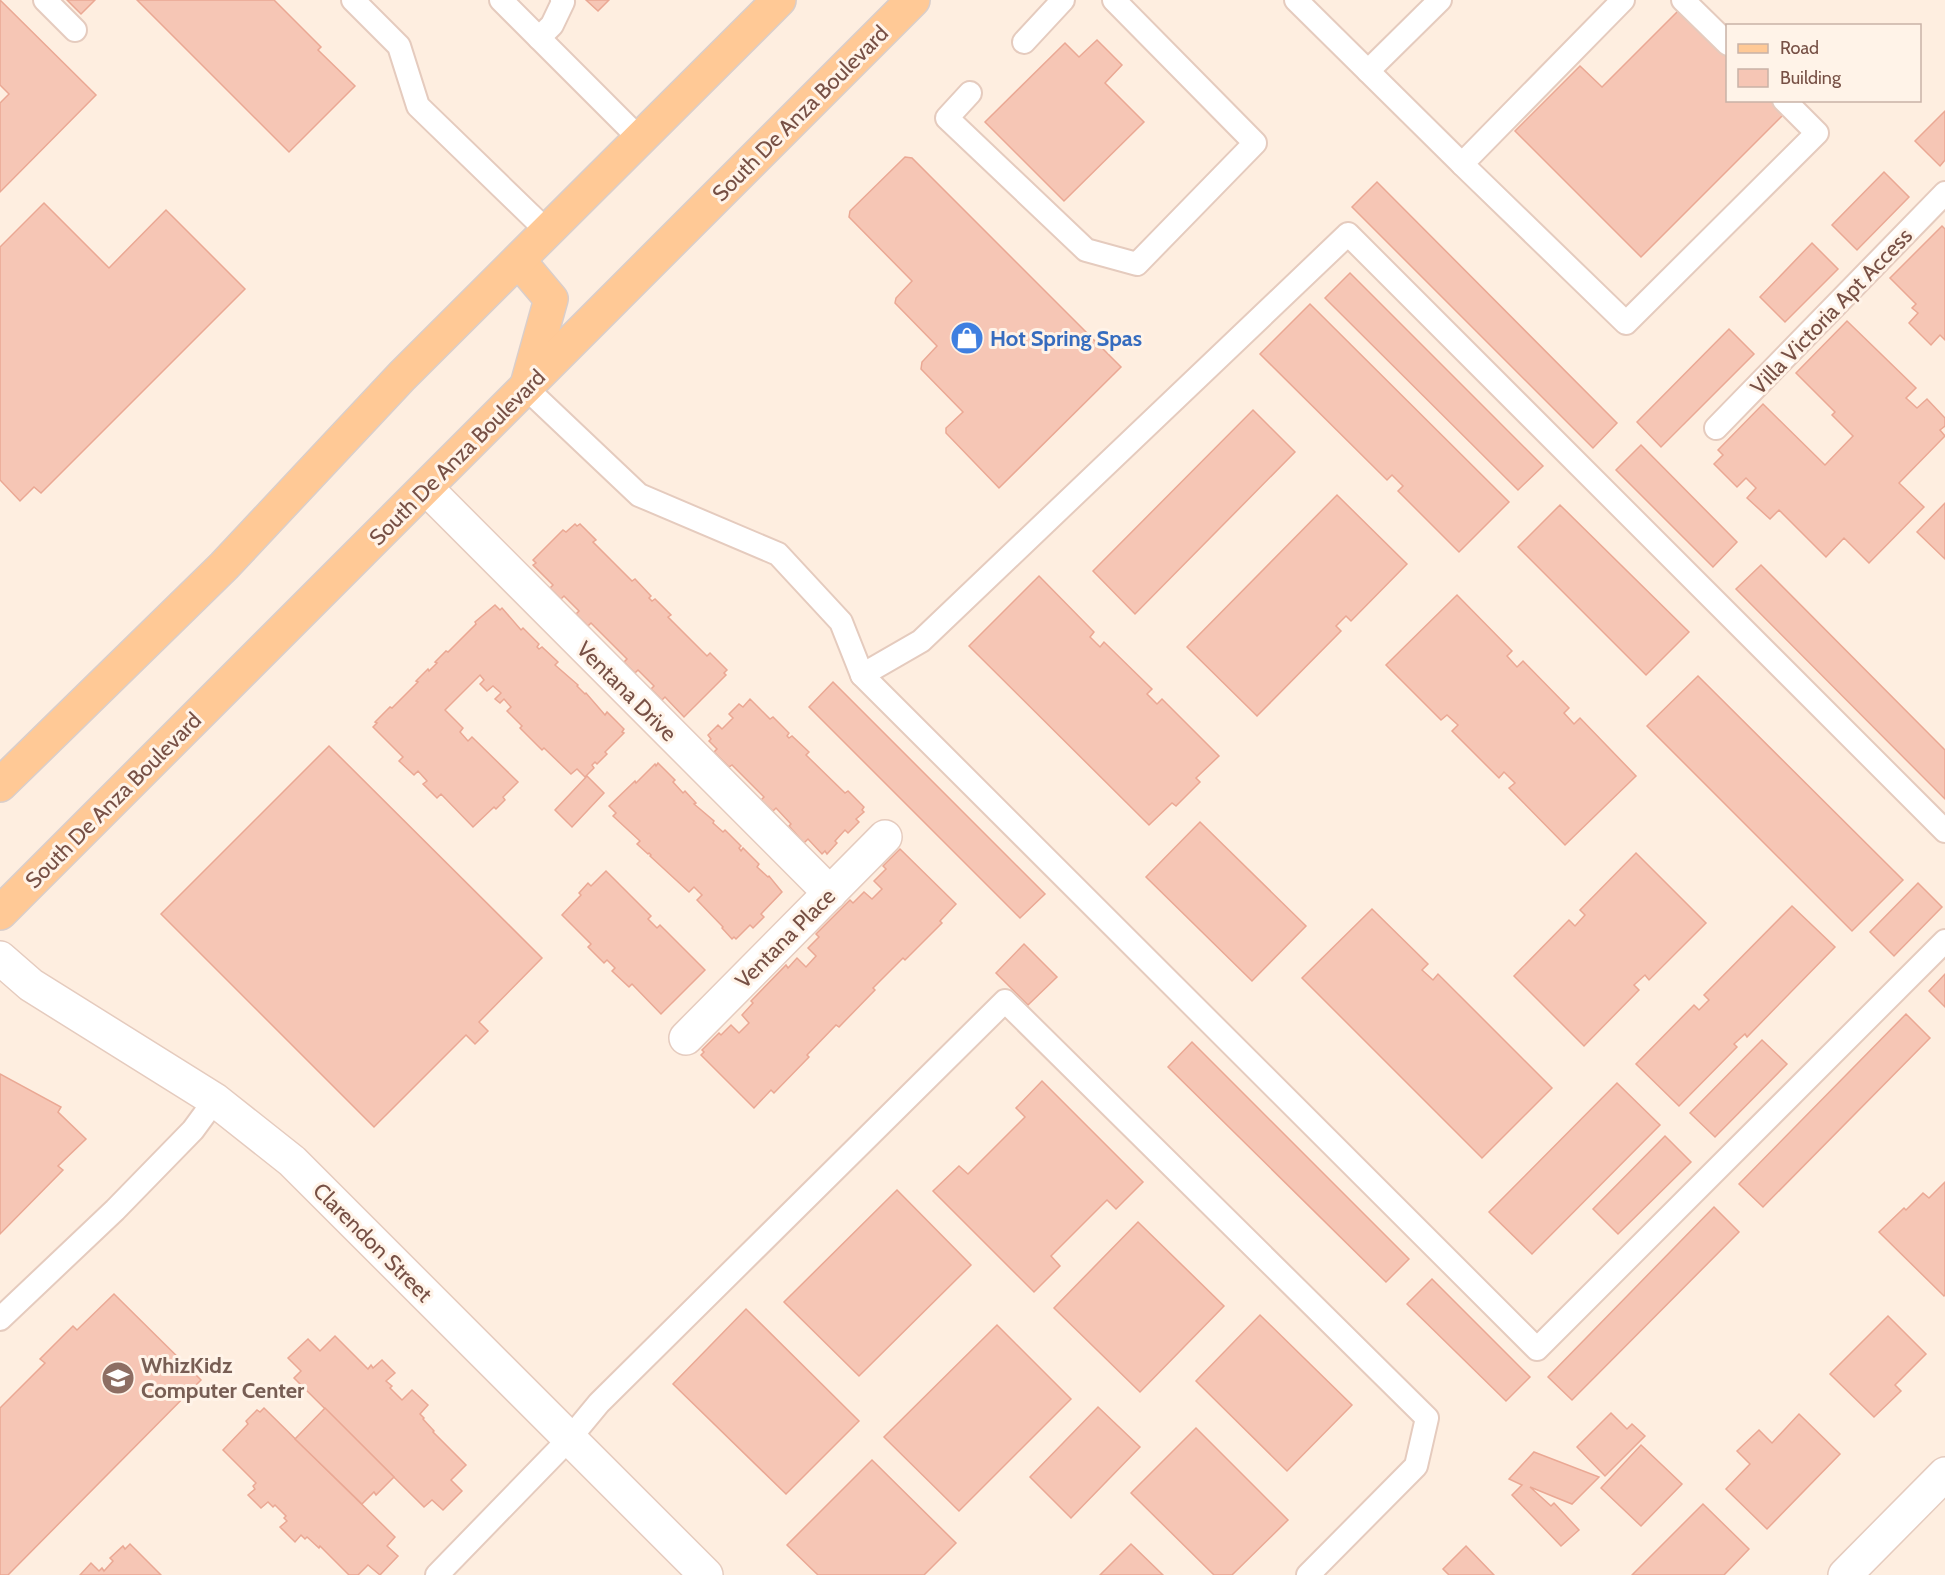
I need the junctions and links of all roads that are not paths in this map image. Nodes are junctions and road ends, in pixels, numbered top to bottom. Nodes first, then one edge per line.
1 (45, 0) edge
2 (353, 0) edge
3 (501, 0) edge
4 (562, 0) edge
5 (779, 0) edge
6 (913, 0) edge
7 (1063, 0) edge
8 (1114, 0) edge
9 (1296, 0) edge
10 (1440, 0) edge
11 (1623, 0) edge
12 (1683, 0) edge
13 (75, 30) dead end
14 (539, 38) junction
15 (1024, 42) dead end
16 (1726, 42) edge
17 (1368, 71) junction
18 (970, 93) dead end
19 (1786, 102) edge
20 (640, 139) junction
21 (1461, 164) junction
22 (1945, 193) edge
23 (548, 232) junction
24 (519, 261) junction
25 (526, 388) junction
26 (1716, 428) dead end
27 (426, 488) junction
28 (862, 675) junction
29 (0, 785) edge
30 (1945, 831) edge
31 (885, 837) dead end
32 (830, 893) junction
33 (0, 913) edge
34 (1945, 940) edge
35 (0, 958) edge
36 (686, 1038) dead end
37 (215, 1100) junction
38 (0, 1319) edge
39 (570, 1438) junction
40 (1945, 1474) edge
41 (437, 1575) edge
42 (706, 1575) edge
43 (1308, 1575) edge
44 (1845, 1575) edge

1 - 13 lane
2 - 23 lane
3 - 14 lane
4 - 14 lane
5 - 20 main road
6 - 25 main road, South De Anza Boulevard
7 - 15 lane
8 - 18 lane
9 - 17 lane
10 - 17 lane
11 - 21 lane
12 - 16 lane
14 - 20 lane
17 - 21 lane
19 - 21 lane
20 - 23 main road
22 - 26 lane, Villa Victoria Apt Access
23 - 24 main road
24 - 25 main road
24 - 29 main road
25 - 27 main road, South De Anza Boulevard
25 - 28 lane
27 - 32 street, Ventana Drive
27 - 33 main road, South De Anza Boulevard
28 - 30 lane
28 - 34 lane
31 - 32 street, Ventana Place
32 - 36 street, Ventana Place
35 - 37 street, Clarendon Street
37 - 38 lane
37 - 39 street, Clarendon Street
39 - 41 lane
39 - 42 street, Clarendon Street
39 - 43 lane
40 - 44 street

